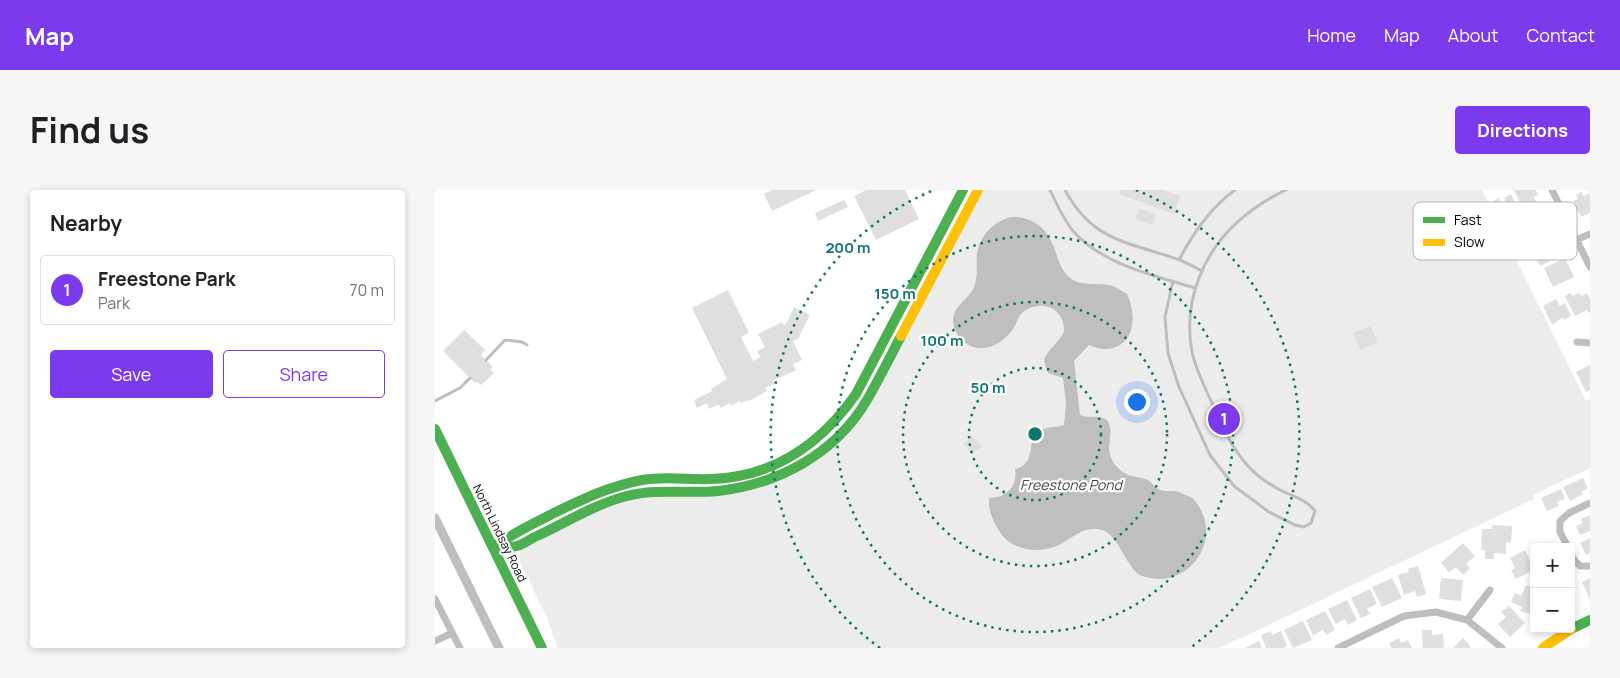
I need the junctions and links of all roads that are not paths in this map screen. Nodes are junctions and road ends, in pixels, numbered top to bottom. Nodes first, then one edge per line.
1 (963, 190) edge
2 (978, 190) edge
3 (1049, 190) edge
4 (1065, 190) edge
5 (1235, 190) edge
6 (1286, 190) edge
7 (1552, 190) edge
8 (1558, 202) edge
9 (1590, 234) edge
10 (1577, 240) joint
11 (1179, 260) junction
12 (1590, 267) edge
13 (1202, 271) junction
14 (1173, 281) junction
15 (1195, 288) junction
16 (1577, 342) dead end
17 (1590, 343) edge
18 (527, 345) dead end
19 (486, 360) dead end
20 (470, 378) dead end
21 (435, 402) edge
22 (435, 429) edge
23 (1590, 503) edge
24 (1566, 543) edge
25 (494, 547) junction
26 (1575, 561) edge
27 (1587, 567) edge
28 (1490, 590) dead end
29 (435, 599) edge
30 (1467, 620) junction
31 (1590, 620) edge
32 (1575, 627) edge
33 (452, 633) junction
34 (1565, 633) edge
35 (435, 641) edge
36 (460, 648) edge
37 (542, 648) edge
38 (1338, 648) edge
39 (1502, 648) edge
40 (1543, 648) edge

1 - 25 street
2 - 25 street
3 - 14 lane
4 - 11 lane
5 - 11 lane
6 - 13 lane
7 - 8 street
9 - 10 street
10 - 12 street
11 - 13 lane
13 - 15 lane
14 - 15 lane
14 - 15 lane
16 - 17 street
18 - 19 lane
20 - 21 lane
22 - 25 street, North Lindsay Road
23 - 24 street
25 - 37 street, North Lindsay Road
26 - 27 street
28 - 30 street
29 - 33 street
30 - 38 street
30 - 39 street
31 - 32 street
33 - 35 street
33 - 36 street
34 - 40 street

